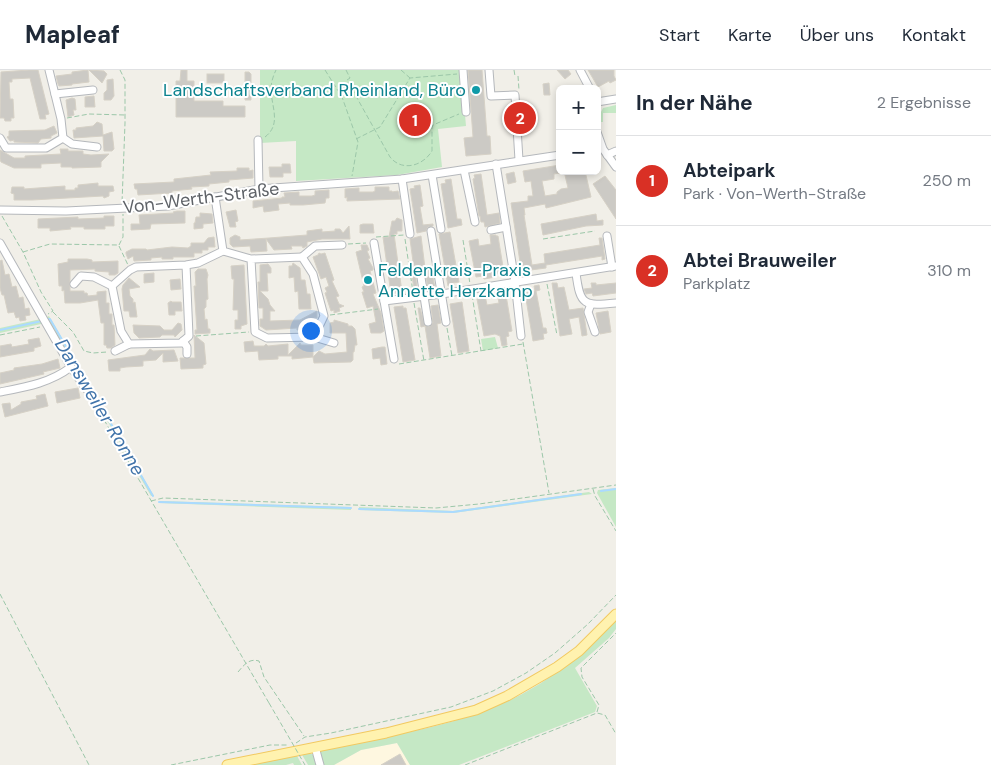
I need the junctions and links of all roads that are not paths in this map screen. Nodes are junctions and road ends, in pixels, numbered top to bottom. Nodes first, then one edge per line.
1 (49, 70) edge
2 (489, 70) edge
3 (580, 70) edge
4 (463, 72) edge
5 (588, 85) edge
6 (93, 90) dead end
7 (55, 94) junction
8 (616, 99) edge
9 (601, 101) edge
10 (466, 112) road end
11 (0, 138) edge
12 (64, 138) junction
13 (258, 140) road end
14 (601, 141) edge
15 (97, 147) dead end
16 (616, 152) edge
17 (556, 155) edge
18 (607, 155) junction
19 (519, 160) junction
20 (496, 164) junction
21 (616, 167) edge
22 (464, 170) junction
23 (432, 175) junction
24 (402, 179) junction
25 (259, 189) junction
26 (215, 197) junction
27 (0, 210) edge
28 (475, 222) dead end
29 (506, 227) junction
30 (441, 229) dead end
31 (491, 230) dead end
32 (431, 231) dead end
33 (407, 235) road end
34 (607, 236) dead end
35 (0, 243) edge
36 (374, 243) road end
37 (342, 245) road end
38 (223, 251) junction
39 (302, 257) junction
40 (251, 259) junction
41 (186, 265) junction
42 (614, 266) edge
43 (420, 271) dead end
44 (576, 273) junction
45 (515, 282) junction
46 (74, 284) dead end
47 (112, 286) junction
48 (442, 294) junction
49 (424, 297) junction
50 (616, 303) edge
51 (385, 304) junction
52 (591, 304) junction
53 (428, 322) dead end
54 (446, 322) road end
55 (595, 332) dead end
56 (521, 336) road end
57 (314, 337) junction
58 (186, 338) junction
59 (334, 343) dead end
60 (129, 344) junction
61 (115, 351) road end
62 (187, 354) dead end
63 (394, 360) road end
64 (71, 367) junction
65 (86, 389) road end
66 (0, 392) edge
67 (616, 614) edge
68 (315, 747) junction
69 (227, 765) edge
70 (320, 765) edge

1 - 7 street
2 - 19 street
3 - 5 street
4 - 10 street
6 - 7 street
7 - 12 street
8 - 9 street
11 - 12 street
12 - 15 street
13 - 25 street
14 - 18 street
16 - 18 street
17 - 19 street, Von-Werth-Straße
18 - 21 street
19 - 20 street, Von-Werth-Straße
20 - 22 street, Von-Werth-Straße
20 - 29 street
22 - 23 street, Von-Werth-Straße
22 - 28 street
23 - 24 street, Von-Werth-Straße
23 - 30 street
24 - 25 street, Von-Werth-Straße
24 - 33 street
25 - 26 street, Von-Werth-Straße
26 - 27 street, Von-Werth-Straße
26 - 38 street
29 - 31 street
29 - 45 street
32 - 48 street
34 - 42 street
35 - 64 street
36 - 51 street
37 - 39 street
38 - 40 street
38 - 41 street
39 - 40 street
39 - 57 street
40 - 57 street
41 - 47 street
41 - 58 street
42 - 44 street
43 - 49 street
44 - 45 street
44 - 52 street
45 - 48 street
45 - 56 street
46 - 47 street
47 - 60 street
48 - 49 street
48 - 54 street
49 - 51 street
49 - 53 street
50 - 52 street
51 - 63 street
52 - 55 street
57 - 59 street
58 - 60 street
58 - 62 street
60 - 61 street
64 - 65 street
64 - 66 street
67 - 68 main road
68 - 69 main road
68 - 70 street

